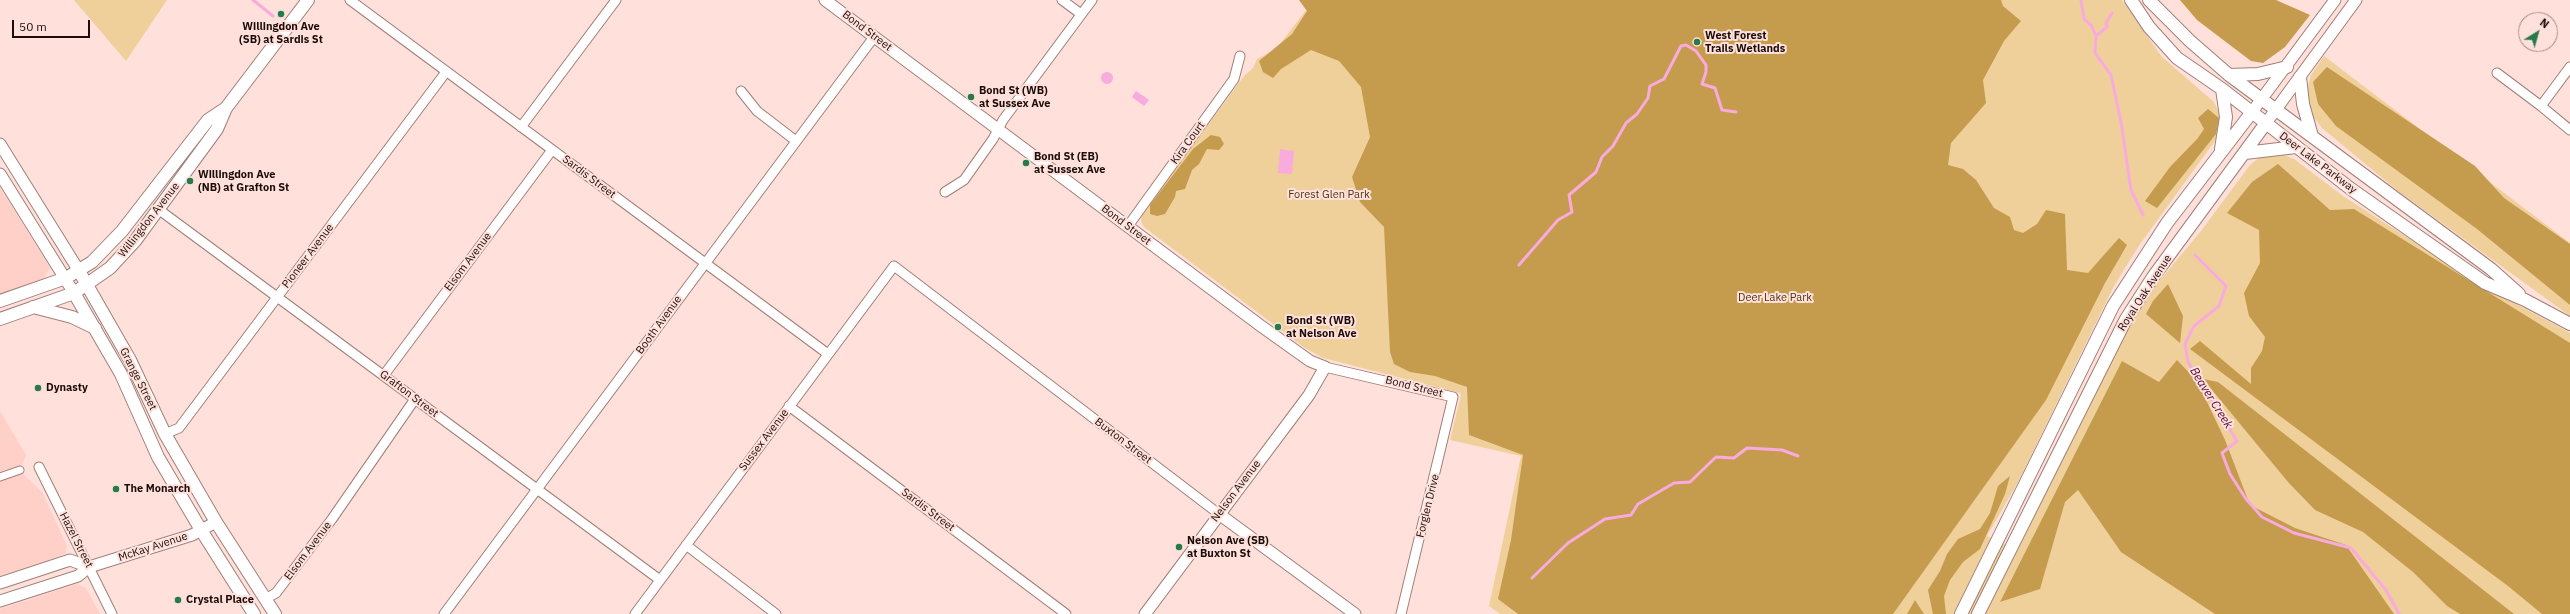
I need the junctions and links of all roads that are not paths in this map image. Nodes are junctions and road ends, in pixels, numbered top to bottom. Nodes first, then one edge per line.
1 (308, 0) edge
2 (350, 0) edge
3 (616, 0) edge
4 (825, 0) edge
5 (1062, 0) edge
6 (1092, 0) edge
7 (2131, 0) edge
8 (2149, 0) edge
9 (2335, 0) edge
10 (2356, 0) edge
11 (1082, 14) junction
12 (874, 36) junction
13 (1240, 56) dead end
14 (2287, 67) junction
15 (2570, 67) edge
16 (446, 72) junction
17 (2497, 73) dead end
18 (2229, 75) junction
19 (2300, 77) junction
20 (2222, 88) junction
21 (741, 91) dead end
22 (2262, 99) junction
23 (2541, 106) junction
24 (226, 108) junction
25 (2276, 110) junction
26 (2252, 112) junction
27 (2266, 124) junction
28 (521, 127) junction
29 (998, 130) junction
30 (2570, 130) edge
31 (2312, 136) junction
32 (796, 141) junction
33 (0, 144) edge
34 (2296, 147) junction
35 (552, 150) junction
36 (2221, 150) junction
37 (2245, 153) junction
38 (0, 174) edge
39 (945, 192) dead end
40 (158, 209) junction
41 (1128, 226) junction
42 (705, 263) junction
43 (894, 266) joint
44 (79, 271) junction
45 (66, 278) junction
46 (87, 285) junction
47 (74, 293) junction
48 (278, 297) junction
49 (2525, 300) junction
50 (0, 301) edge
51 (33, 307) junction
52 (0, 319) edge
53 (2570, 324) edge
54 (95, 328) junction
55 (828, 354) junction
56 (1325, 367) junction
57 (384, 375) junction
58 (1453, 397) joint
59 (415, 399) junction
60 (790, 406) junction
61 (165, 434) junction
62 (39, 467) dead end
63 (20, 470) dead end
64 (0, 477) edge
65 (537, 490) junction
66 (1219, 514) junction
67 (216, 522) junction
68 (201, 530) junction
69 (686, 546) junction
70 (89, 567) junction
71 (660, 580) junction
72 (0, 583) edge
73 (265, 599) junction
74 (0, 601) edge
75 (112, 614) edge
76 (254, 614) edge
77 (275, 614) edge
78 (444, 614) edge
79 (635, 614) edge
80 (776, 614) edge
81 (1066, 614) edge
82 (1144, 614) edge
83 (1355, 614) edge
84 (1401, 614) edge
85 (1961, 614) edge
86 (1978, 614) edge

1 - 24 main road, Willingdon Avenue
2 - 16 street, Sardis Street
3 - 28 street
4 - 12 street, Bond Street
5 - 11 street
6 - 11 street
7 - 20 main road, Deer Lake Parkway
8 - 18 main road, Deer Lake Parkway
9 - 14 street, Royal Oak Avenue
10 - 19 street, Royal Oak Avenue
11 - 29 street
12 - 29 street, Bond Street
12 - 32 street, Booth Avenue
13 - 41 street, Kira Court
14 - 18 main road
14 - 22 street, Royal Oak Avenue
15 - 23 street
16 - 28 street, Sardis Street
16 - 48 street, Pioneer Avenue
17 - 23 street
18 - 22 main road, Deer Lake Parkway
19 - 25 street, Royal Oak Avenue
19 - 31 main road
20 - 26 main road, Deer Lake Parkway
20 - 36 main road
21 - 32 street
22 - 25 main road, Deer Lake Parkway
22 - 26 street, Royal Oak Avenue
23 - 30 street
24 - 40 main road, Willingdon Avenue
24 - 44 main road, Willingdon Avenue
25 - 27 street, Royal Oak Avenue
25 - 31 main road, Deer Lake Parkway
26 - 27 main road, Deer Lake Parkway
26 - 36 main road, Royal Oak Avenue
27 - 34 main road, Deer Lake Parkway
27 - 37 main road, Royal Oak Avenue
28 - 35 street, Sardis Street
29 - 39 street
29 - 41 street, Bond Street
31 - 49 main road, Deer Lake Parkway
32 - 42 street, Booth Avenue
33 - 44 street, Grange Street
34 - 37 main road
34 - 49 main road, Deer Lake Parkway
35 - 42 street, Sardis Street
35 - 57 street, Elsom Avenue
36 - 85 main road, Royal Oak Avenue
37 - 86 main road, Royal Oak Avenue
38 - 45 street, Grange Street
40 - 46 main road, Willingdon Avenue
40 - 48 street, Grafton Street
41 - 56 street, Bond Street
42 - 55 street, Sardis Street
42 - 65 street, Booth Avenue
43 - 55 street, Sussex Avenue
43 - 66 street, Buxton Street
44 - 45 main road, Willingdon Avenue
44 - 46 main road, Grange Street
45 - 47 street, Grange Street
45 - 50 main road, Willingdon Avenue
46 - 47 main road, Willingdon Avenue
46 - 61 main road, Grange Street
47 - 51 main road, Willingdon Avenue
47 - 54 main road, Grange Street
48 - 57 street, Grafton Street
48 - 61 street, Pioneer Avenue
49 - 53 main road, Deer Lake Parkway
51 - 52 main road, Willingdon Avenue
51 - 54 main road
54 - 68 main road, Grange Street
55 - 60 street, Sussex Avenue
56 - 58 street, Bond Street
56 - 66 street, Nelson Avenue
57 - 59 street, Grafton Street
58 - 84 street, Forglen Drive
59 - 65 street, Grafton Street
59 - 73 street, Elsom Avenue
60 - 69 street, Sussex Avenue
60 - 81 street, Sardis Street
61 - 67 main road, Grange Street
62 - 70 street, Hazel Street
63 - 64 street
65 - 71 street, Grafton Street
65 - 78 street, Booth Avenue
66 - 82 street, Nelson Avenue
66 - 83 street, Buxton Street
67 - 68 street, McKay Avenue
67 - 73 main road, Grange Street
68 - 70 street, McKay Avenue
68 - 76 main road, Grange Street
69 - 71 street, Sussex Avenue
69 - 80 street
70 - 72 street
70 - 74 street, McKay Avenue
70 - 75 street, Hazel Street
71 - 79 street, Sussex Avenue
73 - 77 main road, Grange Street

